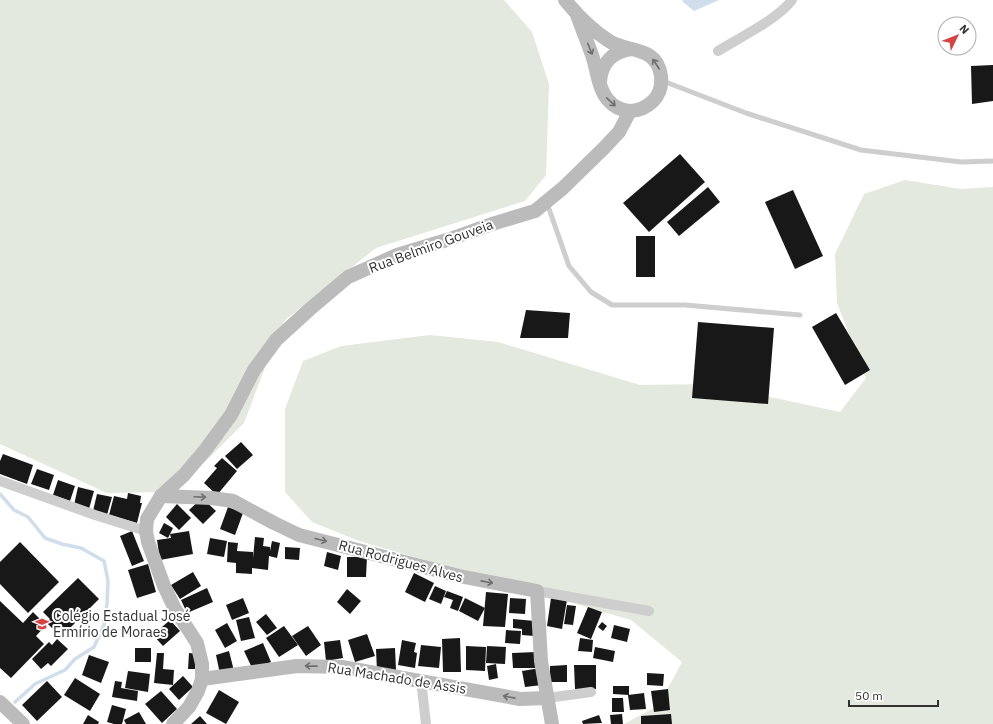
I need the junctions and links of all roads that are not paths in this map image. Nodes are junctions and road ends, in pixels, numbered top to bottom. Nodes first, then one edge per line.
1 (565, 0) edge
2 (792, 0) edge
3 (577, 15) junction
4 (633, 49) junction
5 (718, 51) dead end
6 (662, 80) junction
7 (600, 84) junction
8 (630, 111) junction
9 (993, 161) edge
10 (546, 202) junction
11 (800, 315) dead end
12 (0, 481) edge
13 (161, 496) junction
14 (146, 531) junction
15 (537, 591) junction
16 (648, 611) dead end
17 (202, 678) junction
18 (421, 680) junction
19 (591, 692) dead end
20 (547, 698) junction
21 (0, 702) edge
22 (23, 724) edge
23 (173, 724) edge
24 (426, 724) edge
25 (552, 724) edge

1 - 3 street
2 - 5 street
3 - 4 street
3 -> 7 street
6 -> 4 street
4 - 7 street
6 - 8 street
6 - 9 lane
7 -> 8 street
8 - 10 street, Rua Belmiro Gouveia
10 - 11 lane
10 - 13 street, Rua Belmiro Gouveia
12 - 14 street
13 - 14 street, Rua Belmiro Gouveia
13 -> 15 street, Rua Rodrigues Alves
14 - 17 street, Rua Belmiro Gouveia
15 - 16 street, Rua Rodrigues Alves
15 - 20 street
18 -> 17 street, Rua Machado de Assis
17 - 23 street, Rua Belmiro Gouveia
20 -> 18 street, Rua Machado de Assis
18 - 24 street
19 - 20 street, Rua Machado de Assis
20 - 25 street
21 - 22 street

